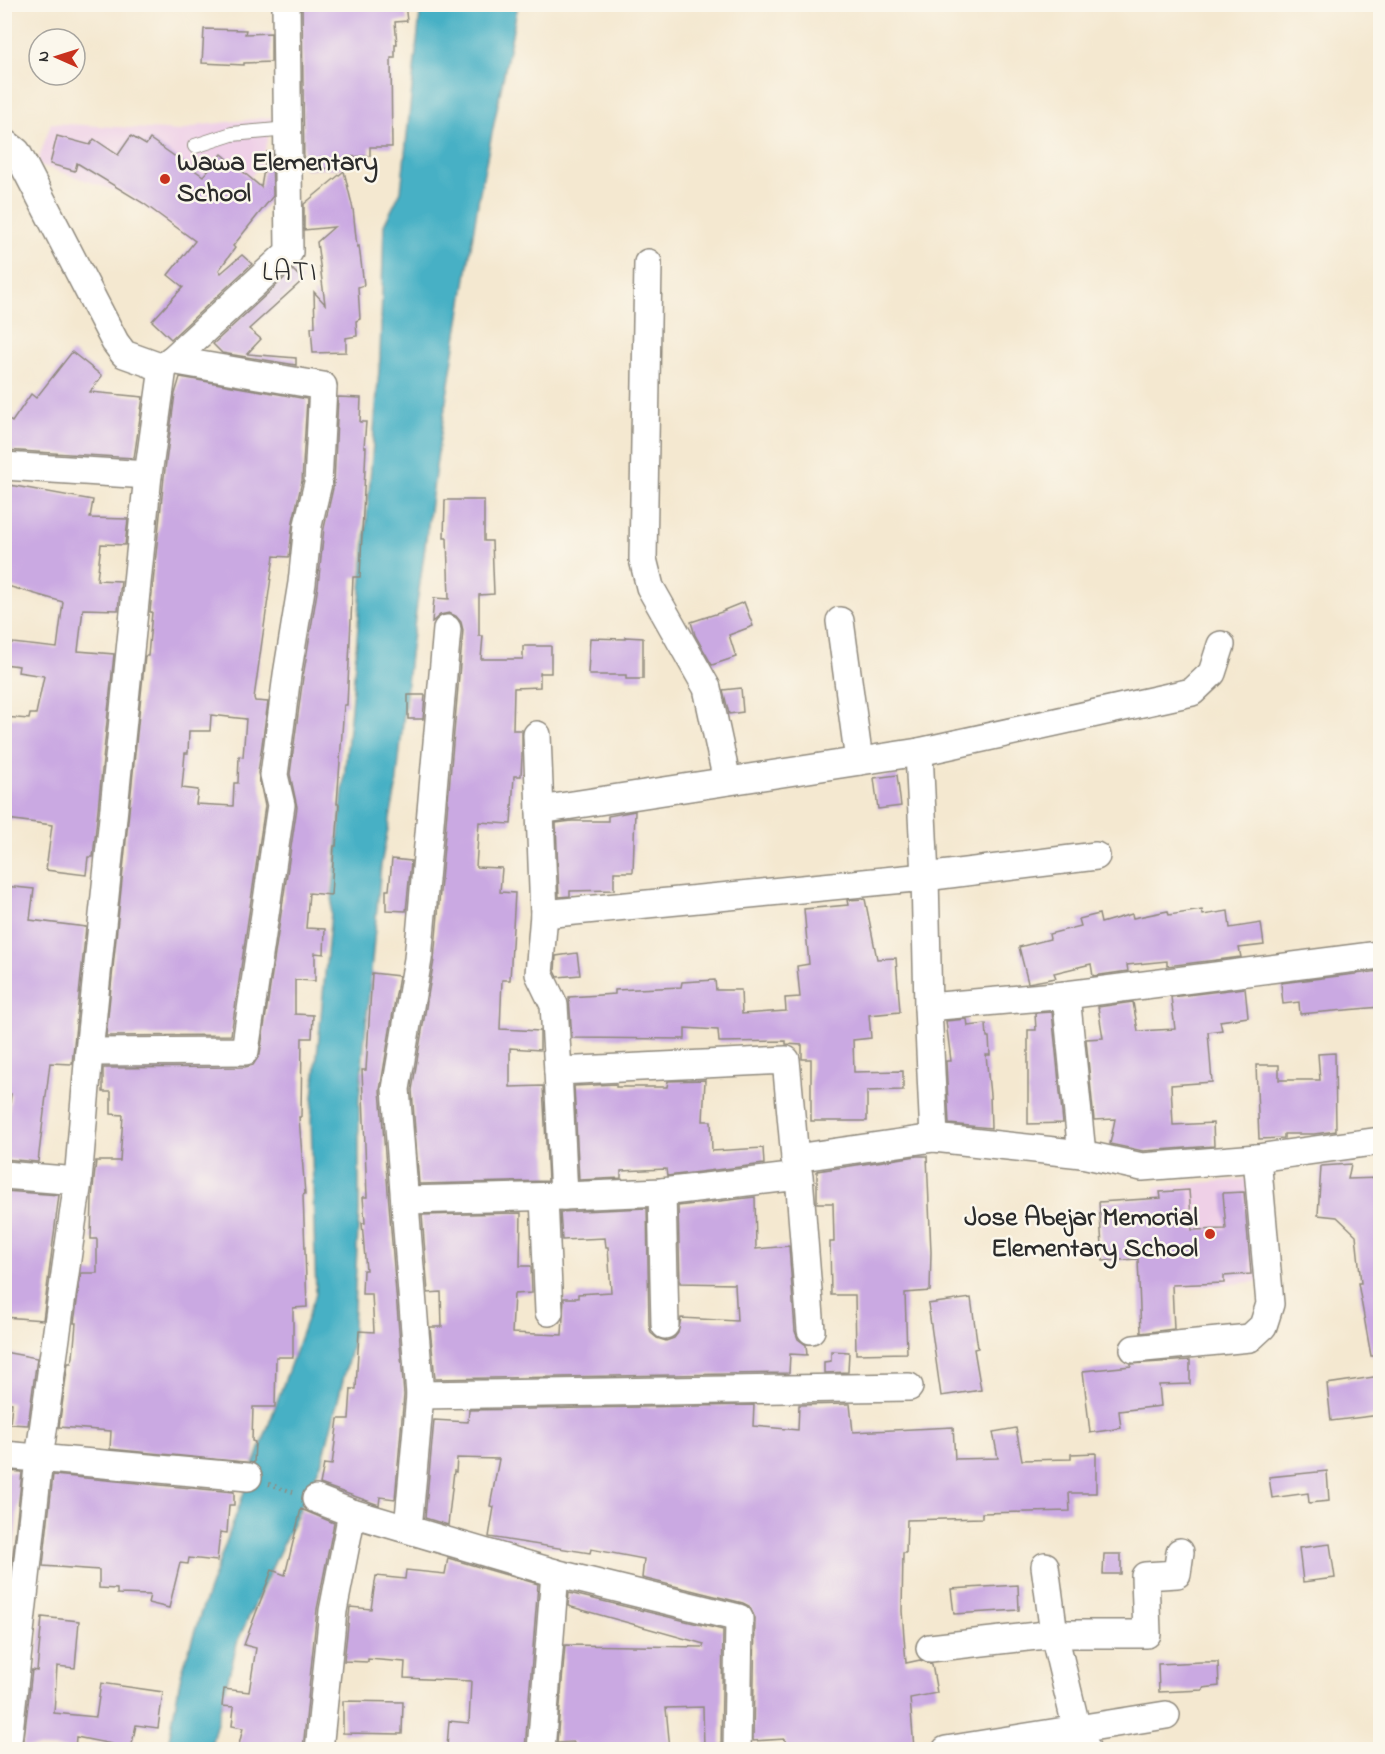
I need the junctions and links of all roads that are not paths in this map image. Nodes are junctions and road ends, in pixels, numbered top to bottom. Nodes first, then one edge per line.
1 (286, 4) edge
2 (288, 129) junction
3 (4, 142) edge
4 (195, 146) dead end
5 (648, 263) dead end
6 (167, 364) junction
7 (4, 466) edge
8 (148, 475) junction
9 (840, 621) dead end
10 (447, 629) dead end
11 (1221, 645) dead end
12 (537, 735) dead end
13 (919, 752) junction
14 (859, 761) junction
15 (727, 781) junction
16 (540, 810) junction
17 (1096, 856) dead end
18 (925, 877) junction
19 (544, 914) junction
20 (1379, 955) edge
21 (1066, 995) junction
22 (928, 1008) junction
23 (89, 1052) junction
24 (558, 1071) junction
25 (934, 1138) junction
26 (1380, 1141) edge
27 (1082, 1154) junction
28 (1257, 1158) junction
29 (797, 1167) junction
30 (4, 1175) edge
31 (78, 1181) junction
32 (662, 1192) junction
33 (554, 1196) junction
34 (405, 1200) junction
35 (549, 1312) dead end
36 (665, 1325) dead end
37 (811, 1330) dead end
38 (1134, 1349) dead end
39 (909, 1387) dead end
40 (420, 1395) junction
41 (4, 1455) edge
42 (39, 1459) junction
43 (248, 1477) road end
44 (316, 1499) road end
45 (352, 1513) junction
46 (408, 1529) junction
47 (1180, 1552) dead end
48 (1045, 1566) dead end
49 (555, 1573) junction
50 (1054, 1634) junction
51 (930, 1648) dead end
52 (1166, 1715) dead end
53 (1082, 1740) edge
54 (7, 1749) edge
55 (320, 1749) edge
56 (541, 1749) edge
57 (737, 1749) edge
58 (946, 1749) edge

1 - 2 street
2 - 4 lane
2 - 6 street
3 - 6 street
5 - 15 street
6 - 8 street
6 - 23 street
7 - 8 street
8 - 23 street
9 - 14 street
10 - 34 street
11 - 13 street
12 - 16 street
13 - 14 street
13 - 18 street
14 - 15 street
15 - 16 street
16 - 19 street
17 - 18 street
18 - 19 street
18 - 22 street
19 - 24 street
20 - 21 street
21 - 22 street
21 - 27 street
22 - 25 street
23 - 31 street
24 - 29 street
24 - 33 street
25 - 27 street
25 - 29 street
26 - 28 street
27 - 28 street
28 - 38 street
29 - 32 street
29 - 37 street
30 - 31 street
31 - 42 street
32 - 33 street
32 - 36 street
33 - 34 street
33 - 35 street
34 - 40 street
39 - 40 street
40 - 46 street
41 - 42 street
42 - 43 street
42 - 54 street
44 - 45 street
45 - 46 street
45 - 55 street
46 - 49 street
47 - 50 street
48 - 50 street
49 - 56 street
49 - 57 street
50 - 51 street
50 - 53 street
52 - 53 street
53 - 58 street

